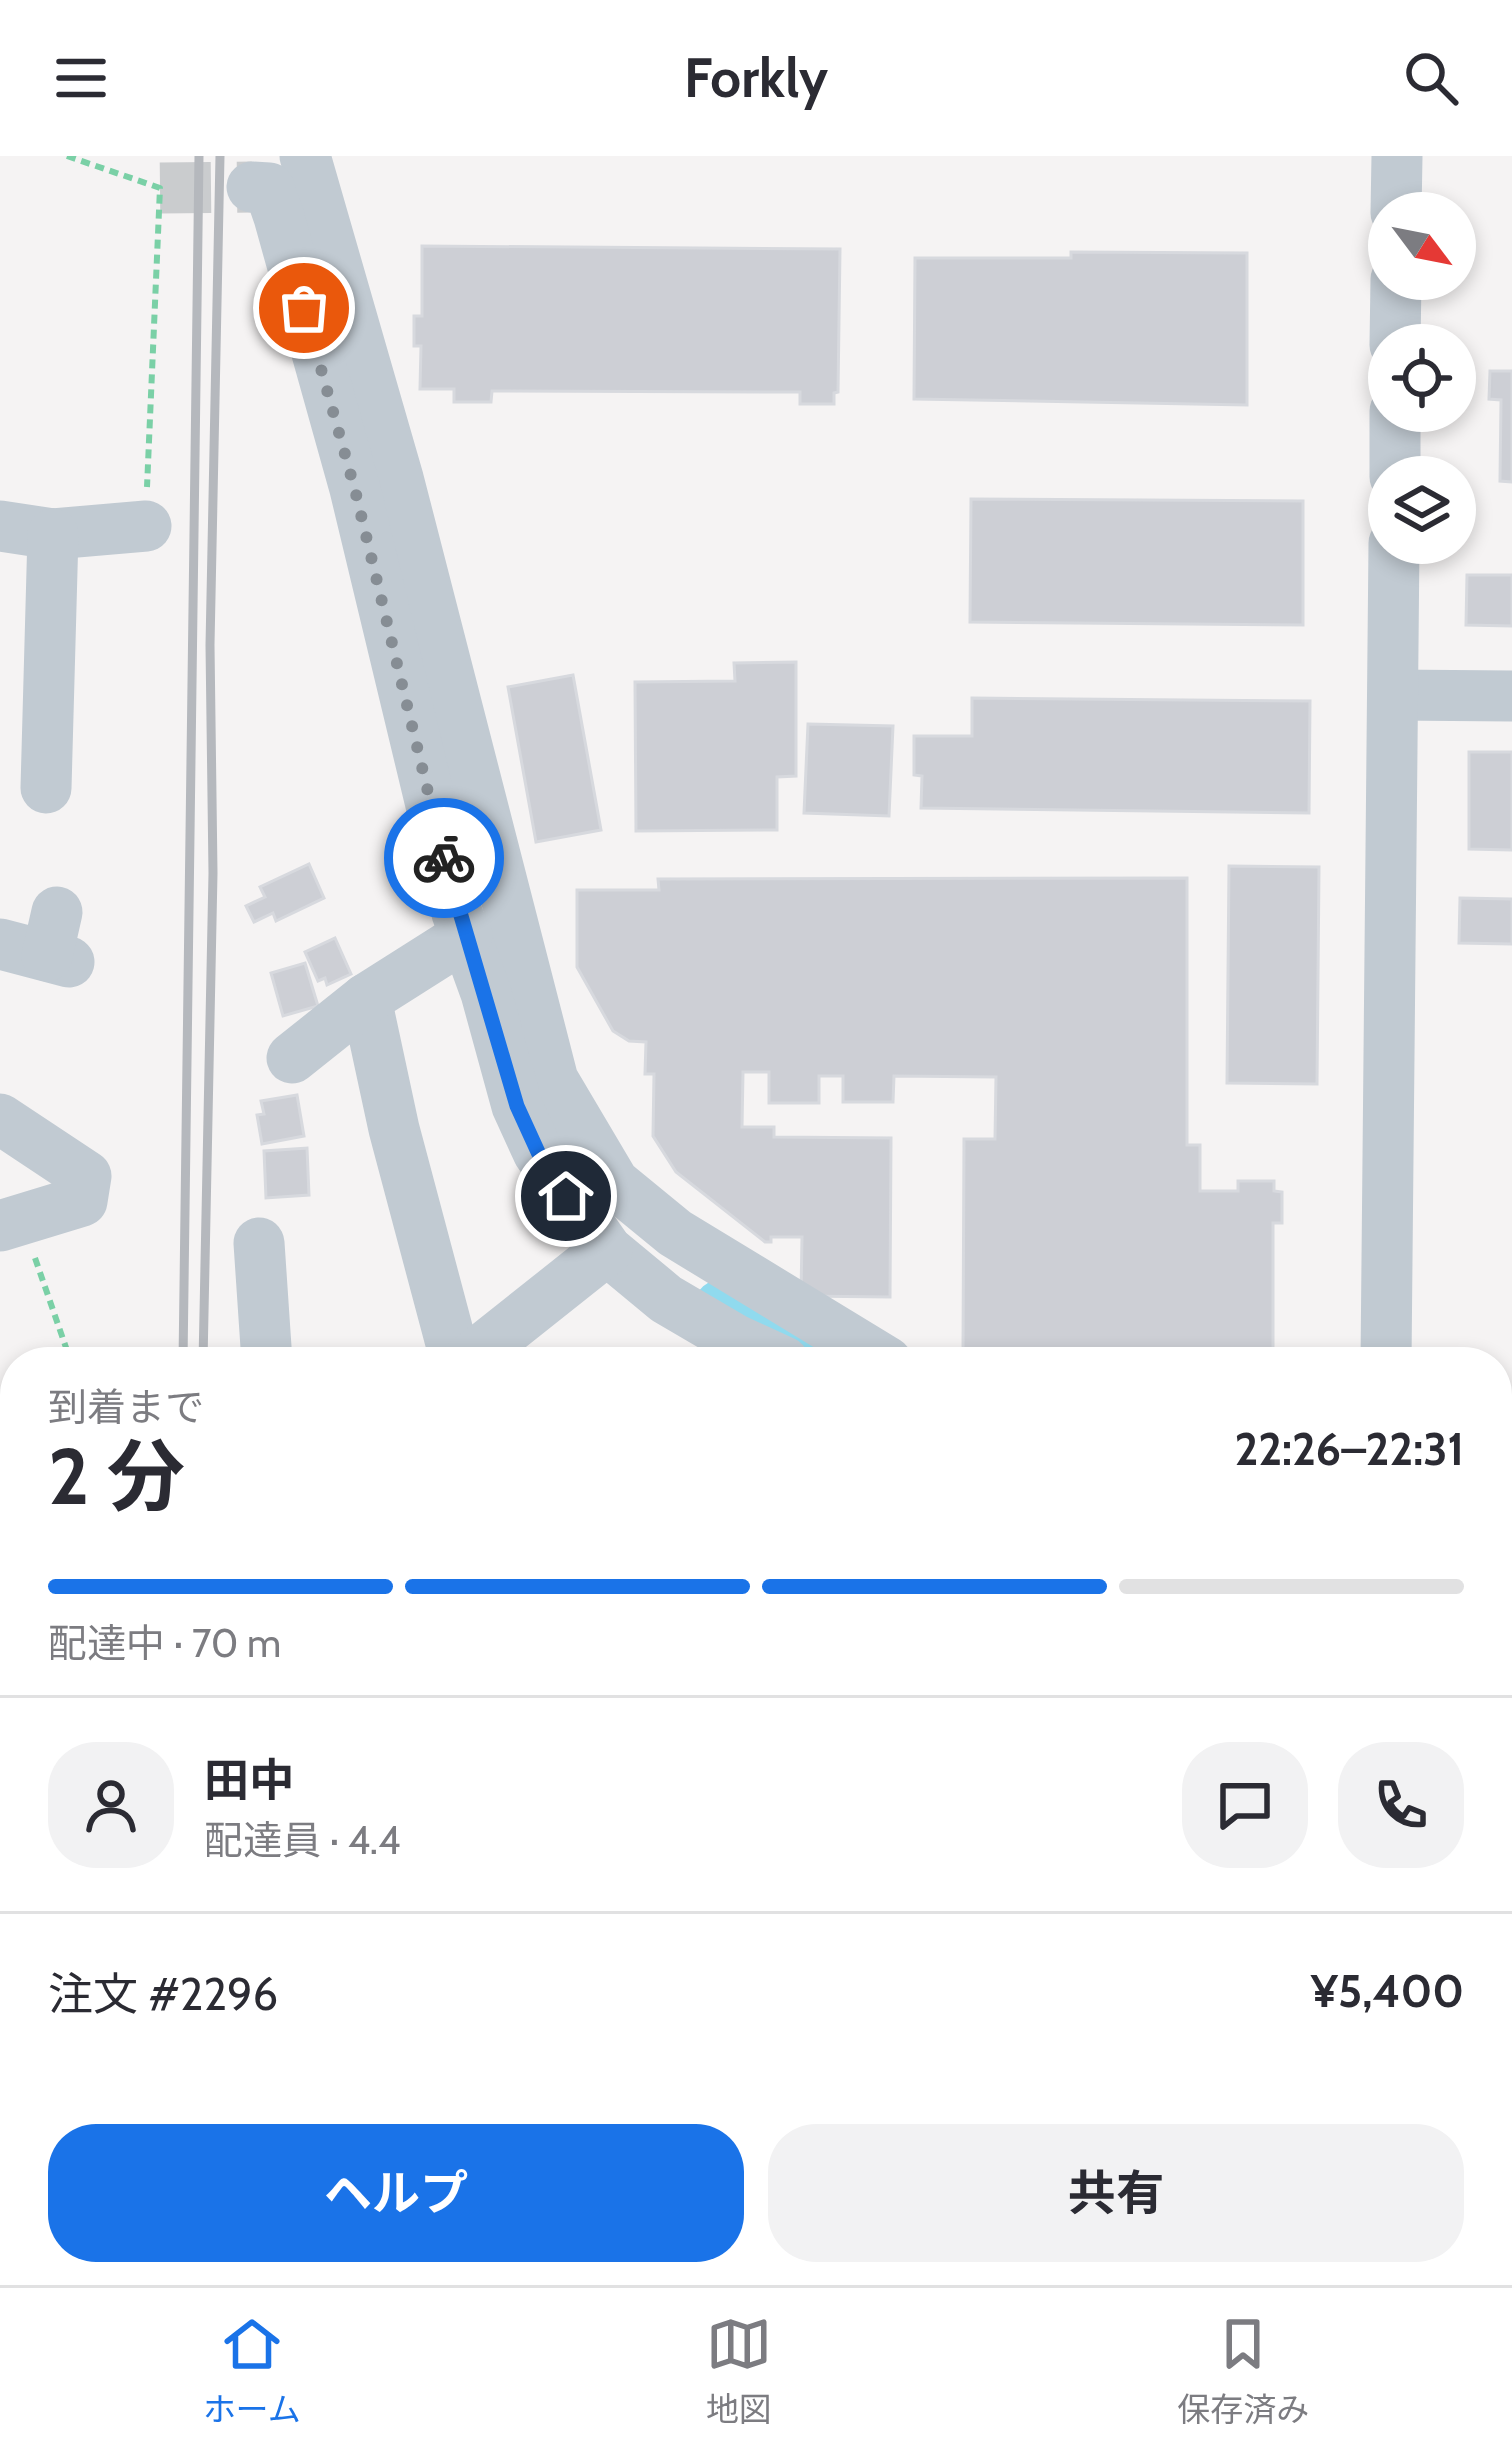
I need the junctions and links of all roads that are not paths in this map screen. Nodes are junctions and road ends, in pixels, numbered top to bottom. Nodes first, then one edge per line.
1 (305, 156) edge
2 (1397, 156) edge
3 (252, 187) dead end
4 (1396, 192) edge
5 (377, 484) junction
6 (0, 526) edge
7 (146, 526) road end
8 (53, 534) junction
9 (1394, 564) edge
10 (1393, 695) junction
11 (1512, 696) edge
12 (46, 788) dead end
13 (467, 935) junction
14 (366, 999) junction
15 (292, 1058) dead end
16 (0, 1119) edge
17 (11, 1223) edge
18 (260, 1243) dead end
19 (607, 1250) junction
20 (266, 1347) edge
21 (452, 1347) edge
22 (485, 1347) edge
23 (751, 1347) edge
24 (862, 1347) edge
25 (1386, 1347) edge

1 - 5 street
2 - 4 street
3 - 5 street
5 - 13 street
5 - 24 street
6 - 8 street
7 - 8 street
8 - 12 street
9 - 10 street
10 - 11 street
10 - 25 street
13 - 14 street
13 - 19 street
14 - 15 street
14 - 21 street
16 - 17 street
18 - 20 street
19 - 22 street
19 - 23 street

